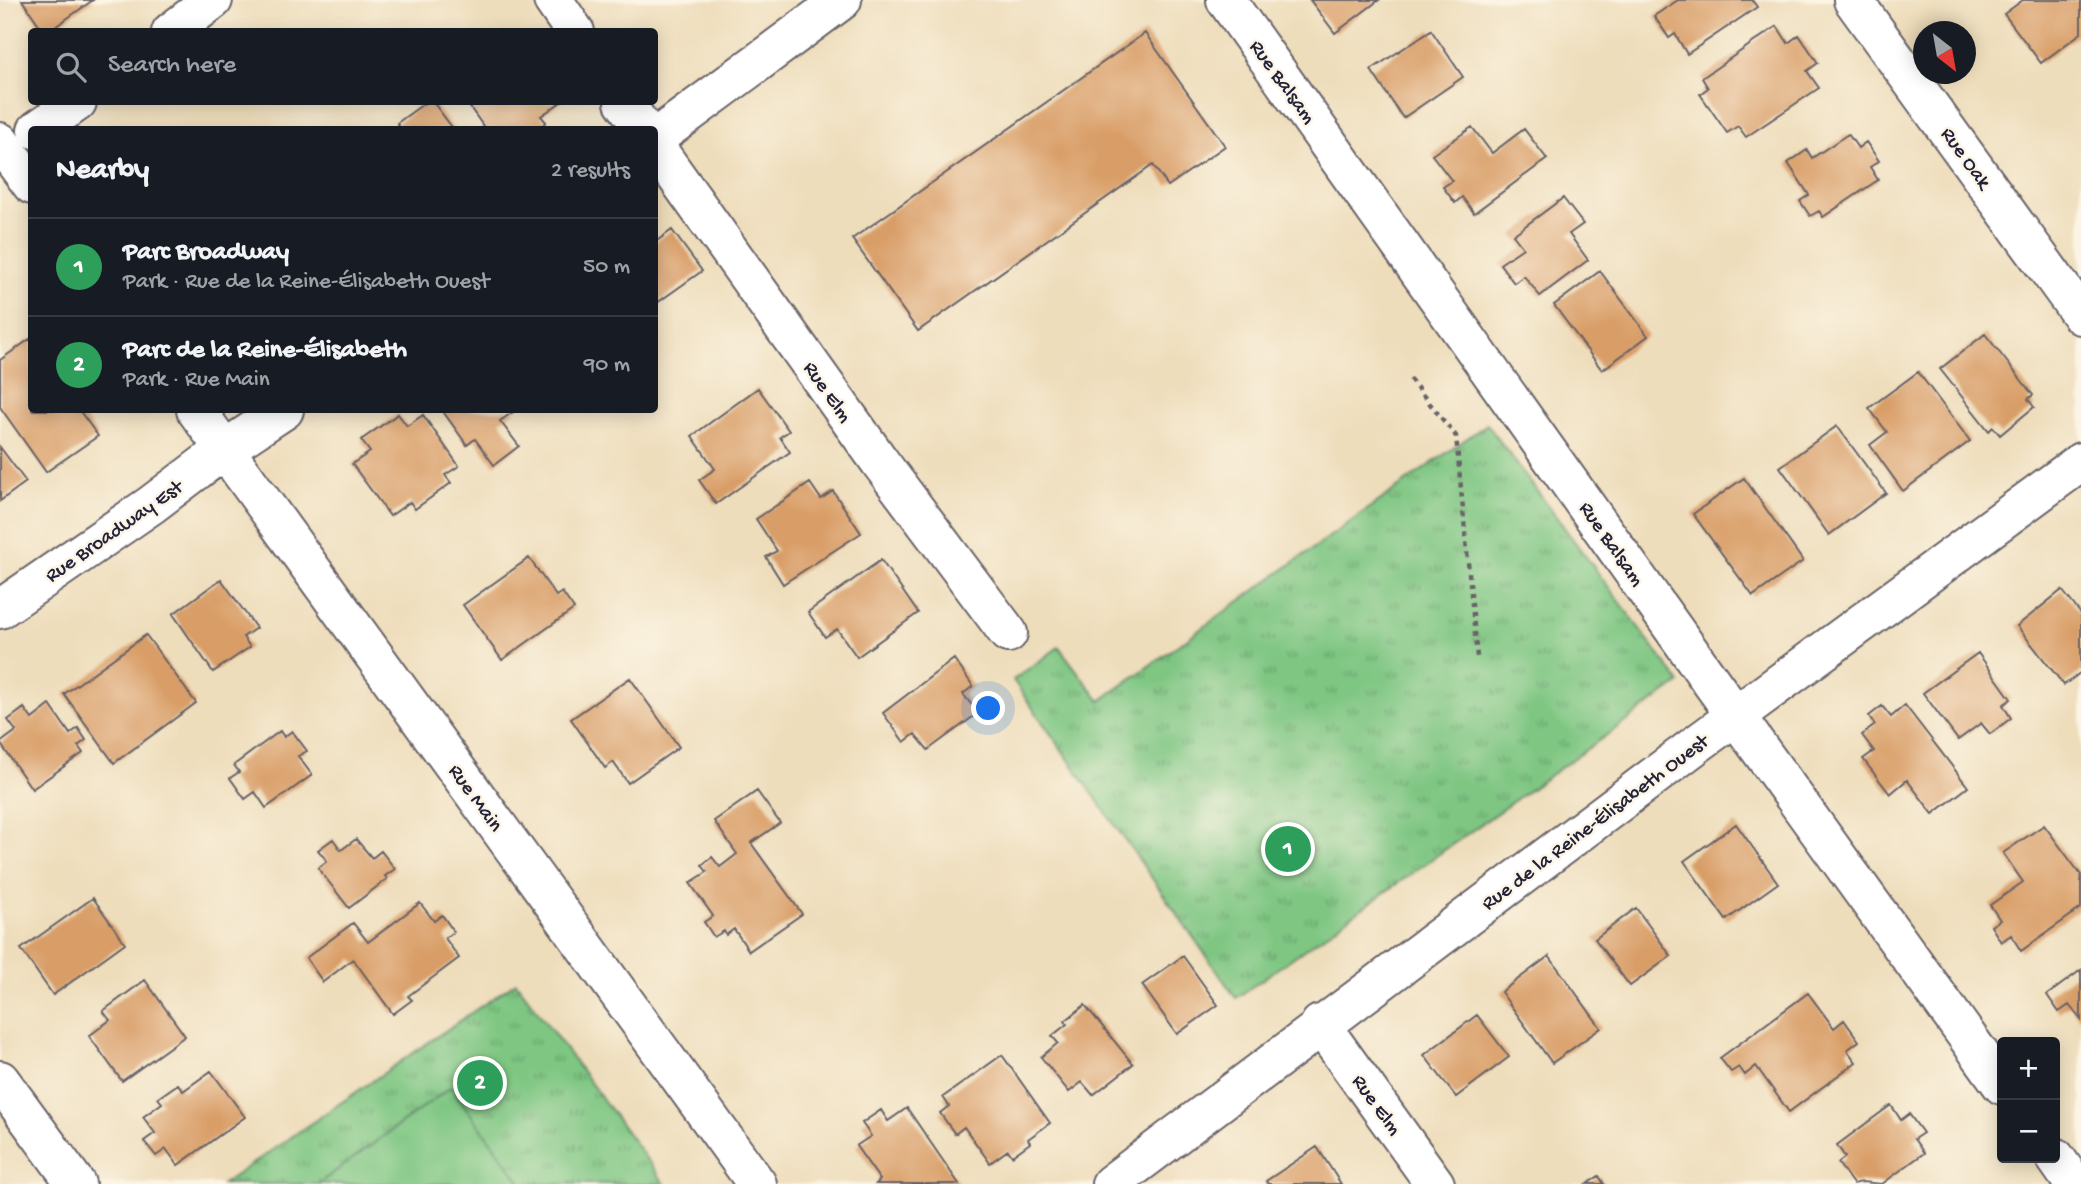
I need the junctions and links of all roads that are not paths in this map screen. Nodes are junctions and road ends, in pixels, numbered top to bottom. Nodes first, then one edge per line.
1 (214, 0) edge
2 (553, 0) edge
3 (842, 0) edge
4 (1226, 0) edge
5 (1853, 0) edge
6 (176, 28) edge
7 (572, 28) edge
8 (73, 105) edge
9 (626, 105) edge
10 (43, 126) edge
11 (641, 126) edge
12 (658, 136) edge
13 (9, 145) edge
14 (658, 151) edge
15 (28, 178) edge
16 (2081, 315) edge
17 (198, 413) edge
18 (279, 413) edge
19 (225, 449) junction
20 (2081, 462) edge
21 (0, 609) edge
22 (1008, 633) dead end
23 (1735, 716) junction
24 (1320, 1024) junction
25 (1997, 1077) edge
26 (0, 1080) edge
27 (2059, 1163) edge
28 (76, 1184) edge
29 (757, 1184) edge
30 (1111, 1184) edge
31 (1435, 1184) edge
32 (2074, 1184) edge

1 - 6 street
2 - 7 street
3 - 12 street
4 - 23 street, Rue Balsam
5 - 16 street, Rue Oak
8 - 10 street
9 - 11 street
13 - 15 street
14 - 22 street, Rue Elm
17 - 19 street, Rue Main
18 - 19 street, Rue Broadway Est
19 - 21 street, Rue Broadway Est
19 - 29 street, Rue Main
20 - 23 street, Rue de la Reine-Élisabeth Ouest
23 - 24 street, Rue de la Reine-Élisabeth Ouest
23 - 25 street, Rue Balsam
24 - 30 street, Rue de la Reine-Élisabeth Ouest
24 - 31 street, Rue Elm
26 - 28 street
27 - 32 street

